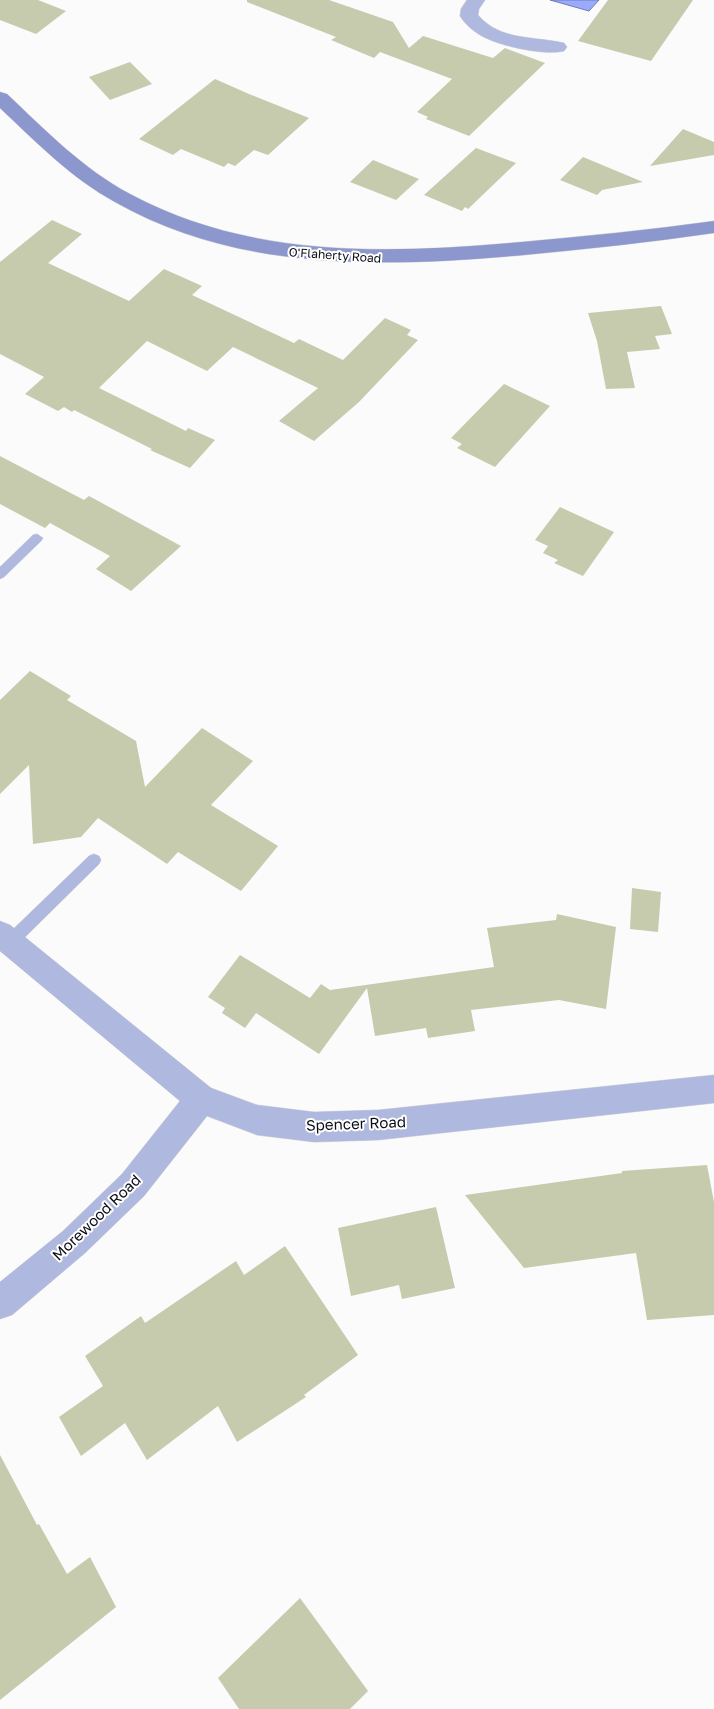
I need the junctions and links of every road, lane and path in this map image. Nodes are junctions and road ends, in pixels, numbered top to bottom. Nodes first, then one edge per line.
1 (476, 0) edge
2 (558, 47) dead end
3 (0, 98) edge
4 (714, 227) edge
5 (37, 538) dead end
6 (0, 574) edge
7 (94, 860) dead end
8 (4, 938) edge
9 (714, 1089) edge
10 (201, 1099) junction
11 (0, 1303) edge

1 - 2 street
3 - 4 street, O'Flaherty Road
5 - 6 lane
7 - 8 lane
8 - 10 street, Spencer Road
9 - 10 street, Spencer Road
10 - 11 street, Morewood Road

